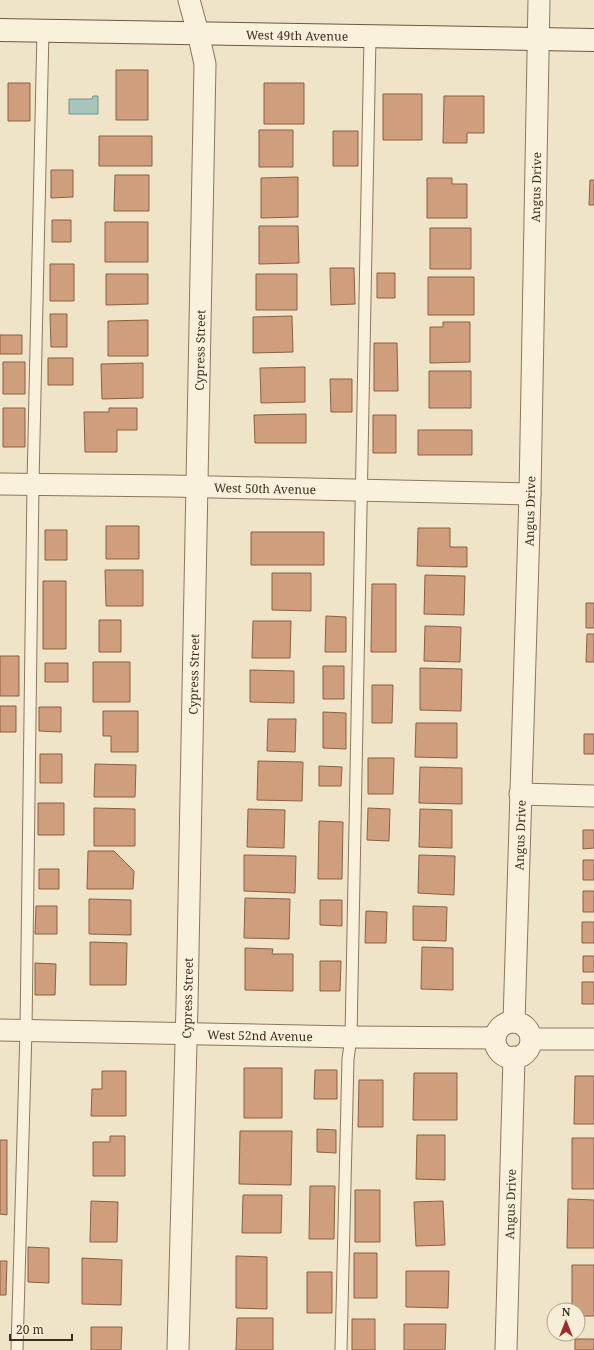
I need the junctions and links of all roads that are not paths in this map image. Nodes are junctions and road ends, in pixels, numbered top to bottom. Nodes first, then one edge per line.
1 (189, 0) edge
2 (539, 0) edge
3 (0, 30) edge
4 (43, 30) junction
5 (198, 33) junction
6 (370, 36) junction
7 (538, 39) junction
8 (594, 40) edge
9 (0, 484) edge
10 (33, 484) junction
11 (196, 487) junction
12 (362, 490) junction
13 (530, 494) junction
14 (520, 794) junction
15 (594, 796) edge
16 (514, 1022) junction
17 (0, 1030) edge
18 (26, 1030) junction
19 (186, 1034) junction
20 (351, 1037) junction
21 (496, 1038) junction
22 (531, 1039) junction
23 (594, 1039) edge
24 (514, 1057) junction
25 (17, 1350) edge
26 (178, 1350) edge
27 (341, 1350) edge
28 (506, 1350) edge

1 - 5 street, Cypress Street
2 - 7 street, Angus Drive
3 - 4 street, West 49th Avenue
4 - 5 street, West 49th Avenue
4 - 10 lane
5 - 6 street, West 49th Avenue
5 - 11 street, Cypress Street
6 - 7 street, West 49th Avenue
6 - 12 lane
7 - 8 street, West 49th Avenue
7 - 13 street, Angus Drive
9 - 10 street, West 50th Avenue
10 - 11 street, West 50th Avenue
10 - 18 lane
11 - 12 street, West 50th Avenue
11 - 19 street, Cypress Street
12 - 13 street, West 50th Avenue
12 - 20 lane
13 - 14 street, Angus Drive
14 - 15 street
14 - 16 street, Angus Drive
16 - 21 street
16 - 22 street
17 - 18 street, West 52nd Avenue
18 - 19 street, West 52nd Avenue
18 - 25 lane
19 - 20 street, West 52nd Avenue
19 - 26 street, Cypress Street
20 - 21 street, West 52nd Avenue
20 - 27 lane
21 - 24 street
22 - 23 street
22 - 24 street
24 - 28 street, Angus Drive

